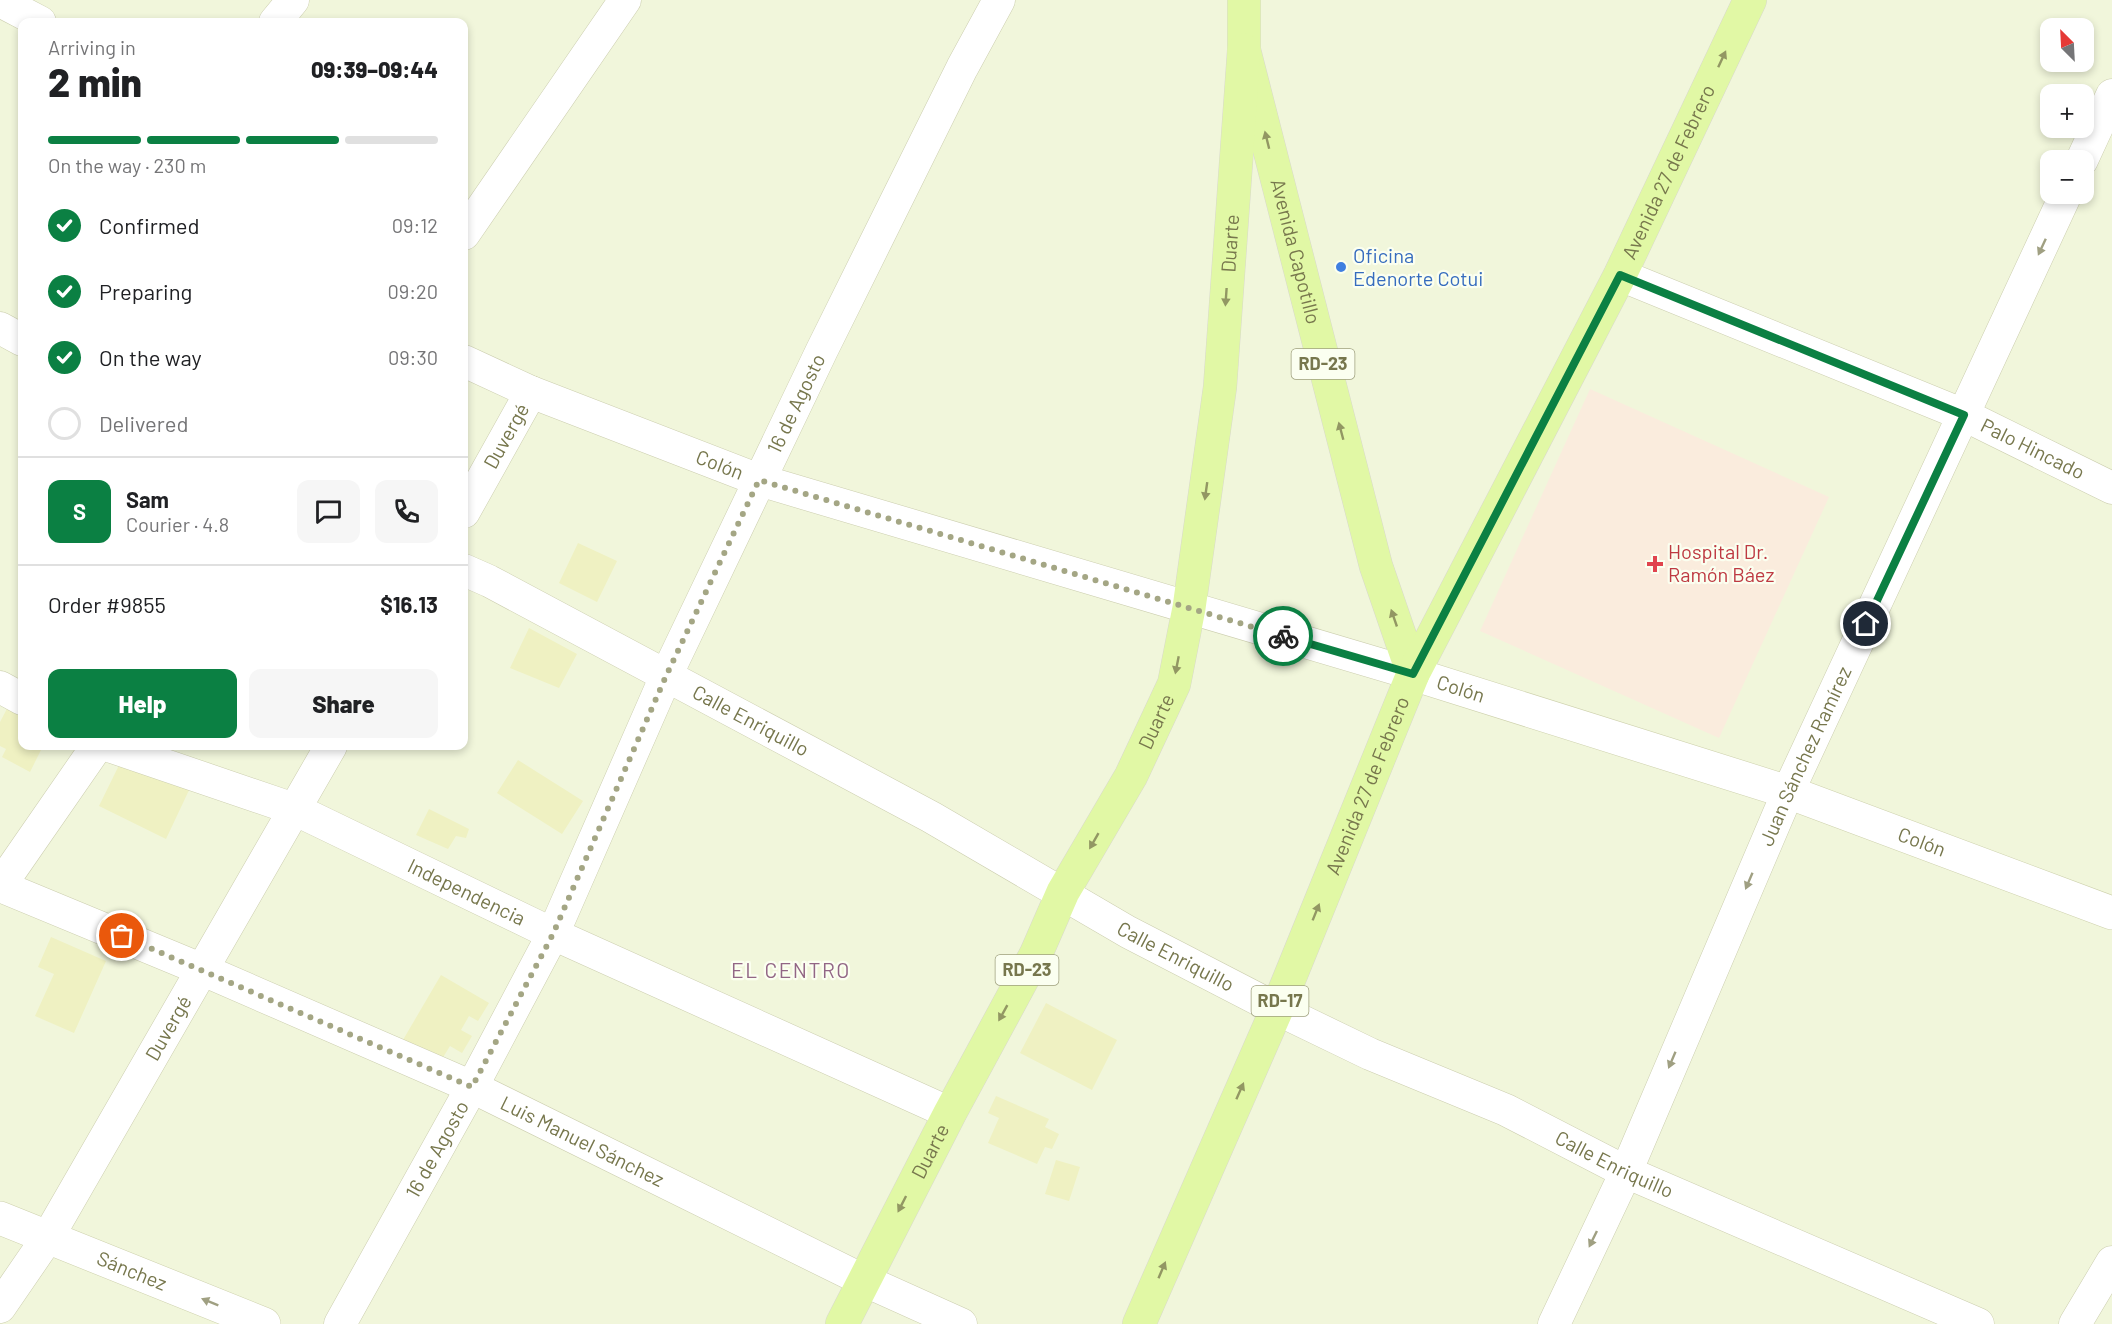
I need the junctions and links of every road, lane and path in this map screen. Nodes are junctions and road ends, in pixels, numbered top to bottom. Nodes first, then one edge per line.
1 (293, 0) edge
2 (625, 0) edge
3 (999, 0) edge
4 (1244, 0) edge
5 (1750, 0) edge
6 (0, 1) edge
7 (32, 18) edge
8 (278, 18) edge
9 (1244, 50) junction
10 (2112, 95) edge
11 (2087, 150) edge
12 (2061, 204) edge
13 (468, 228) edge
14 (1620, 275) junction
15 (0, 328) edge
16 (18, 338) edge
17 (468, 363) edge
18 (531, 392) junction
19 (1964, 415) junction
20 (759, 480) junction
21 (2112, 488) edge
22 (468, 505) edge
23 (468, 572) edge
24 (1189, 608) junction
25 (1413, 674) junction
26 (666, 676) junction
27 (0, 687) edge
28 (18, 697) edge
29 (94, 750) edge
30 (121, 750) edge
31 (329, 750) edge
32 (1788, 792) junction
33 (294, 809) junction
34 (0, 886) edge
35 (1063, 892) junction
36 (2112, 913) edge
37 (553, 934) junction
38 (203, 970) junction
39 (1276, 1009) junction
40 (472, 1087) junction
41 (950, 1113) junction
42 (1626, 1172) junction
43 (0, 1218) edge
44 (48, 1237) junction
45 (2112, 1262) edge
46 (863, 1280) junction
47 (0, 1307) edge
48 (264, 1324) edge
49 (340, 1324) edge
50 (842, 1324) edge
51 (961, 1324) edge
52 (1139, 1324) edge
53 (1554, 1324) edge
54 (1978, 1324) edge
55 (2075, 1324) edge

1 - 8 street
2 - 13 street
3 - 20 street, 16 de Agosto
4 - 9 main road, Avenida Capotillo / RD-23
14 -> 5 main road, Avenida 27 de Febrero / RD-17
6 - 7 street
9 -> 24 main road, Duarte / RD-23
25 -> 9 main road, Avenida Capotillo / RD-23
10 - 11 street
12 -> 19 street, Juan Sánchez Ramírez
14 - 19 street, Palo Hincado
14 - 25 main road, Avenida 27 de Febrero / RD-17
15 - 16 street
17 - 18 street, Colón
18 - 20 street, Colón
18 - 22 street, Duvergé
19 - 21 street, Palo Hincado
19 - 32 street, Juan Sánchez Ramírez
20 - 24 street, Colón
20 - 26 street, 16 de Agosto
23 - 26 street, Calle Enriquillo
24 - 25 street, Colón
24 -> 35 main road, Duarte / RD-23
25 - 32 street, Colón
39 -> 25 main road, Avenida 27 de Febrero / RD-17
26 - 35 street, Calle Enriquillo
26 - 37 street, 16 de Agosto
27 - 28 street
29 - 34 street
30 - 33 street, Independencia
31 - 33 street, Duvergé
32 - 36 street, Colón
32 -> 42 street, Juan Sánchez Ramírez
33 - 37 street, Independencia
33 - 38 street, Duvergé
34 - 38 street, Luis Manuel Sánchez
35 - 39 street, Calle Enriquillo
35 -> 41 main road, Duarte / RD-23
37 - 40 street, 16 de Agosto
37 - 41 street, Independencia
38 - 40 street, Luis Manuel Sánchez
38 - 44 street, Duvergé
39 - 42 street, Calle Enriquillo
52 -> 39 main road, Avenida 27 de Febrero / RD-17
40 - 46 street, Luis Manuel Sánchez
40 - 49 street, 16 de Agosto
41 -> 46 main road, Duarte / RD-23
42 -> 53 street, Juan Sánchez Ramírez
42 - 54 street, Calle Enriquillo
43 - 44 street, Sánchez
44 - 47 street, Duvergé
48 -> 44 street, Sánchez
45 - 55 street
46 - 50 main road, Duarte / RD-23
46 - 51 street, Luis Manuel Sánchez

